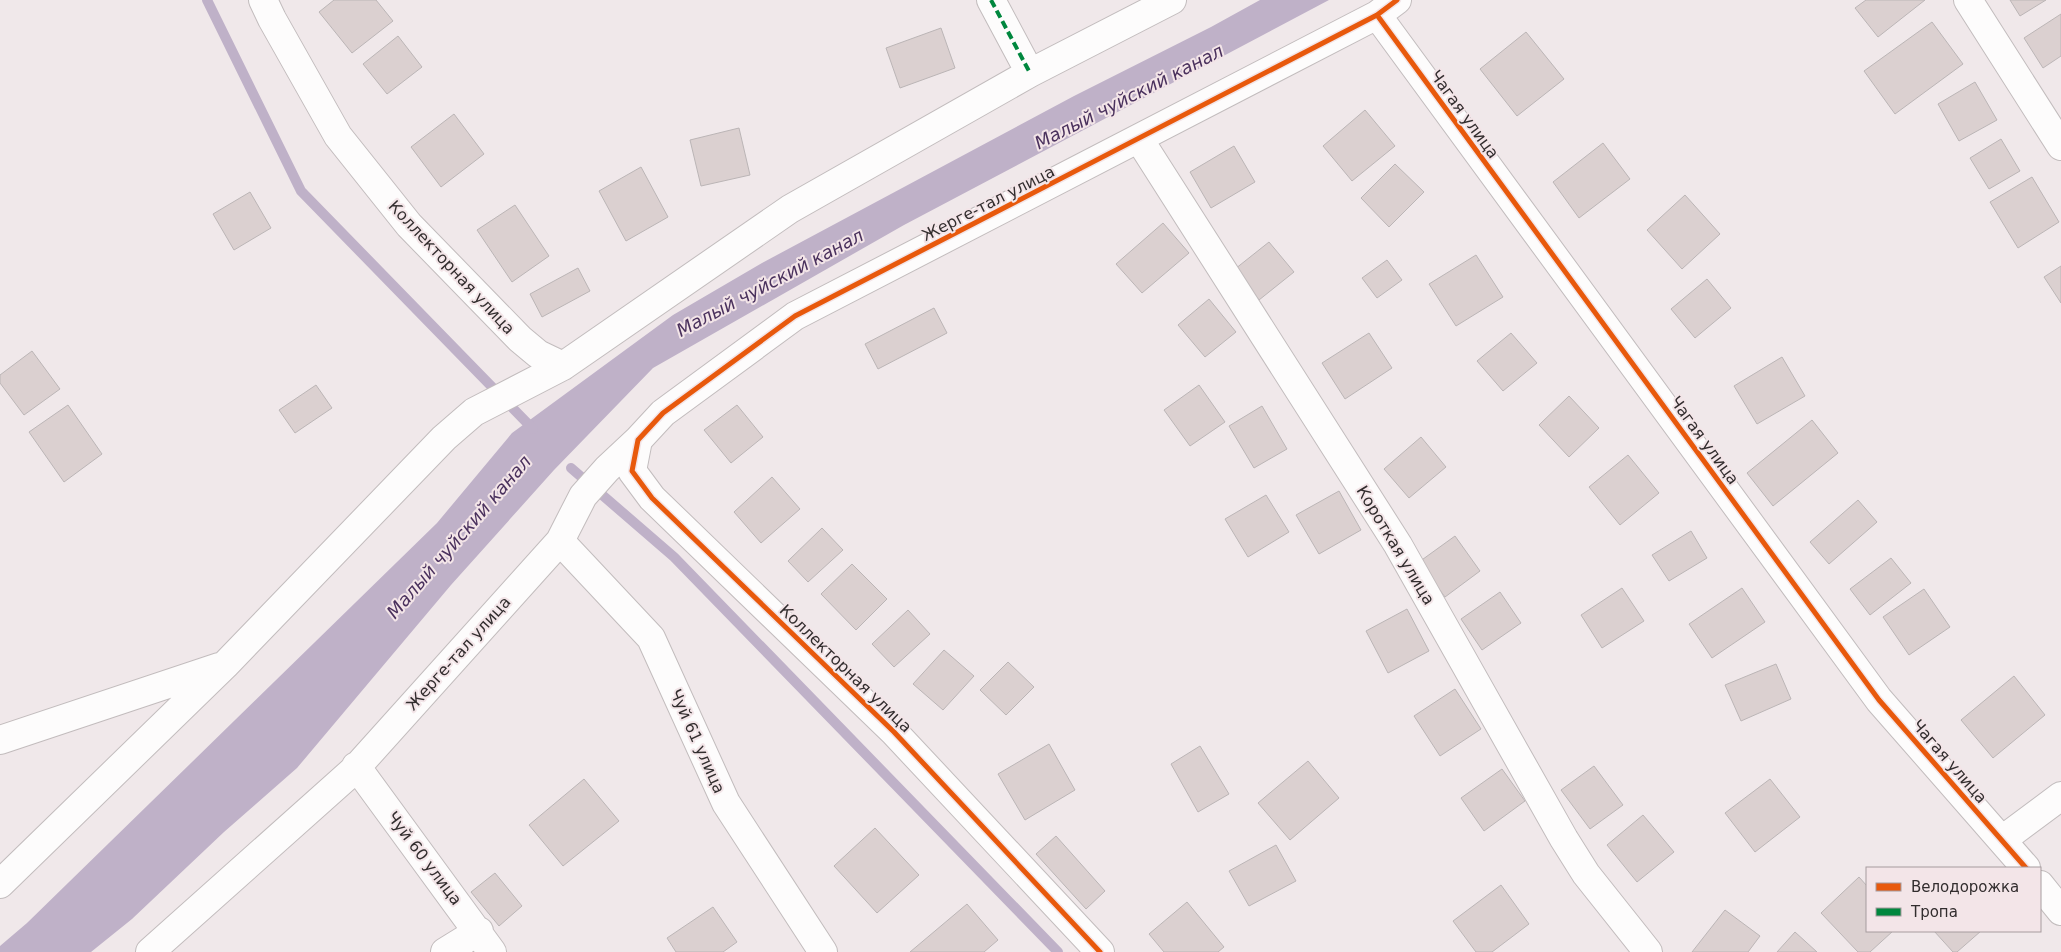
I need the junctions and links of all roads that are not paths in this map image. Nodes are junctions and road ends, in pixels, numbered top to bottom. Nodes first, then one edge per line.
1 (263, 0) edge
2 (990, 0) edge
3 (1172, 0) edge
4 (1968, 0) edge
5 (1387, 8) edge
6 (1030, 73) junction
7 (1139, 139) junction
8 (2061, 146) edge
9 (563, 366) junction
10 (638, 440) junction
11 (560, 541) junction
12 (225, 666) junction
13 (1, 738) edge
14 (356, 766) junction
15 (2061, 796) edge
16 (2002, 840) junction
17 (2025, 867) edge
18 (0, 884) edge
19 (2041, 886) edge
20 (2061, 911) edge
21 (485, 942) edge
22 (150, 952) edge
23 (445, 952) edge
24 (823, 952) edge
25 (1100, 952) edge
26 (1648, 952) edge

1 - 9 street, Коллекторная улица
2 - 6 street
3 - 6 street
4 - 8 street
5 - 7 street, Жерге-тал улица
5 - 16 street, Чагая улица
6 - 9 street
7 - 10 street, Жерге-тал улица
7 - 26 street, Короткая улица
9 - 12 street
10 - 11 street, Жерге-тал улица
10 - 25 street, Коллекторная улица
11 - 14 street, Жерге-тал улица
11 - 24 street, Чуй 61 улица
12 - 13 street
12 - 18 street
14 - 21 street, Чуй 60 улица
14 - 22 street, Жерге-тал улица
15 - 16 street
16 - 17 street, Чагая улица
19 - 20 street
21 - 23 street

